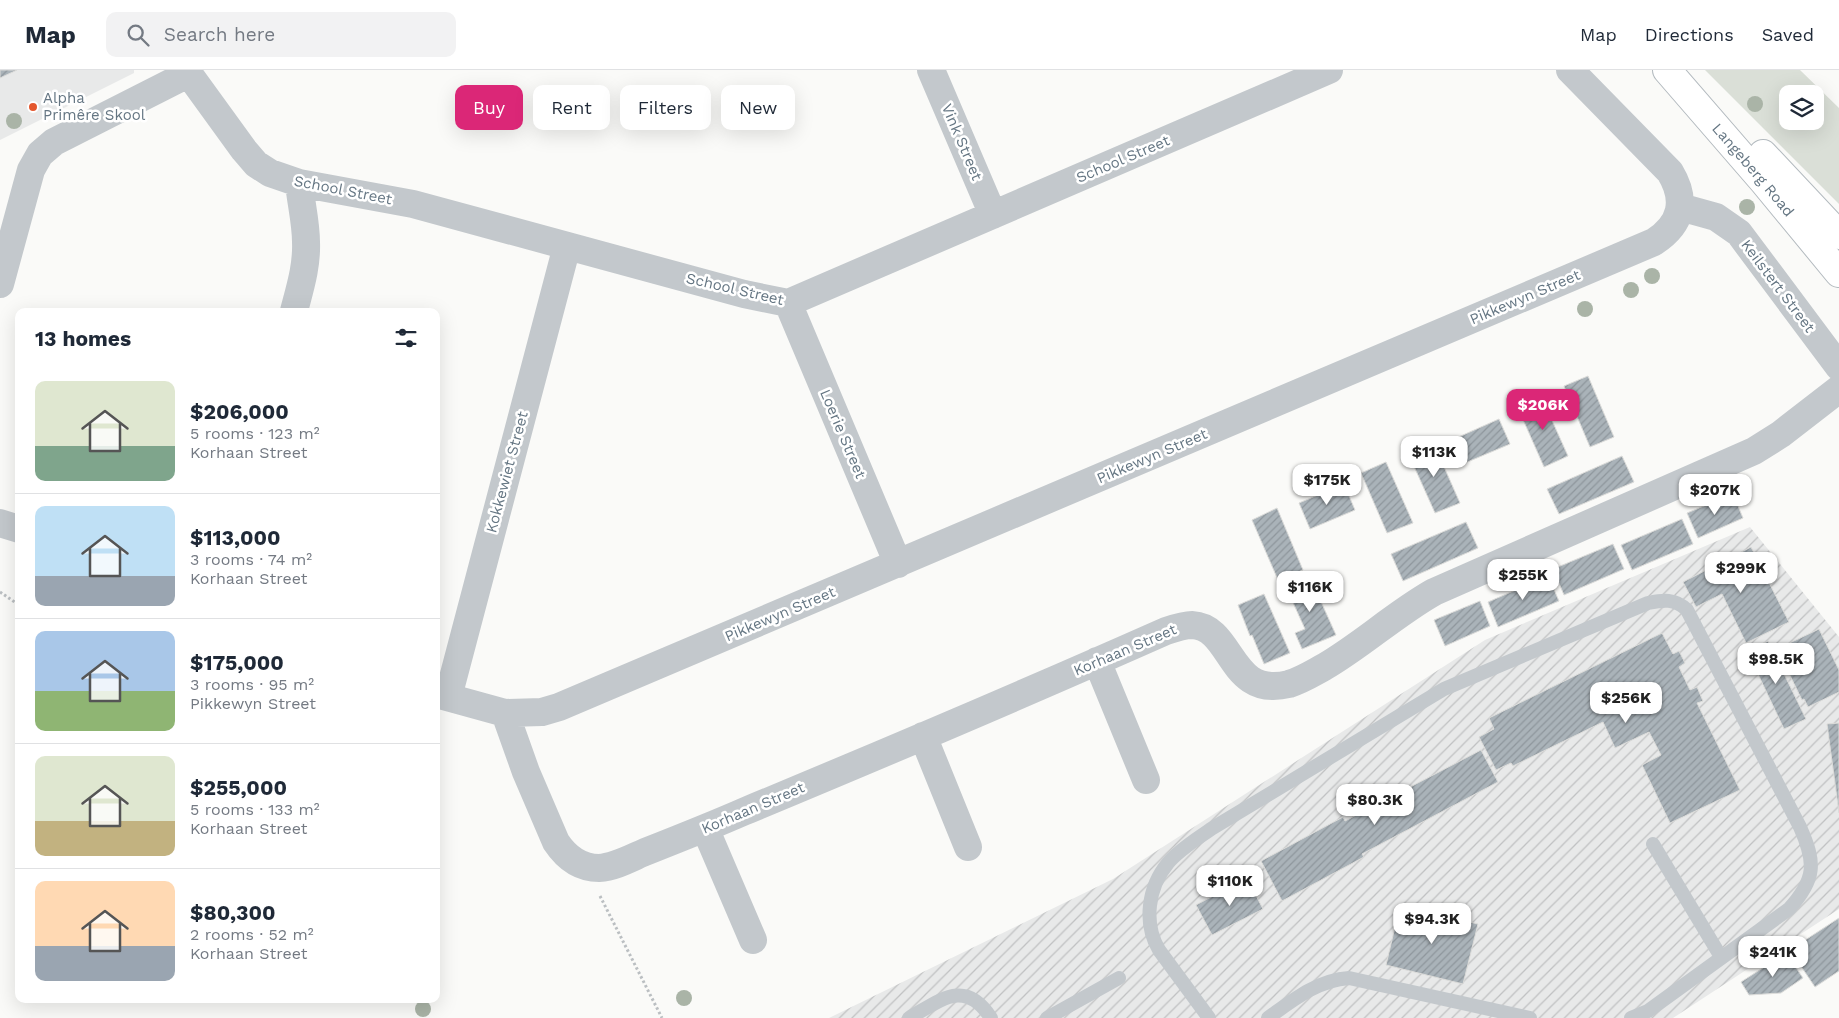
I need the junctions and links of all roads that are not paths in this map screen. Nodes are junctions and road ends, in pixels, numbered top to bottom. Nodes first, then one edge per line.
1 (931, 70) edge
2 (1329, 70) edge
3 (1570, 70) edge
4 (1668, 70) edge
5 (187, 72) edge
6 (298, 184) junction
7 (1680, 207) junction
8 (993, 215) junction
9 (1839, 235) edge
10 (567, 246) junction
11 (1839, 273) edge
12 (0, 284) edge
13 (788, 303) junction
14 (295, 308) edge
15 (1839, 367) edge
16 (1839, 389) edge
17 (0, 523) edge
18 (15, 527) edge
19 (898, 564) junction
20 (1097, 661) junction
21 (442, 696) edge
22 (505, 713) junction
23 (923, 736) junction
24 (1146, 780) dead end
25 (705, 828) junction
26 (1653, 844) dead end
27 (968, 847) dead end
28 (753, 940) dead end
29 (1721, 957) junction
30 (1119, 978) dead end
31 (909, 1018) edge
32 (991, 1018) edge
33 (1047, 1018) edge
34 (1209, 1018) edge
35 (1268, 1018) edge
36 (1530, 1018) edge
37 (1632, 1018) edge

1 - 8 street, Vink Street
2 - 8 street, School Street
3 - 7 street
4 - 9 main road, Langeberg Road
4 - 11 main road, Langeberg Road
5 - 6 street, School Street
5 - 12 street
6 - 10 street, School Street
6 - 14 street
7 - 15 street, Keilstert Street
7 - 19 street, Pikkewyn Street
8 - 13 street, School Street
10 - 13 street, School Street
10 - 21 street, Kokkewiet Street
13 - 19 street, Loerie Street
16 - 20 street, Korhaan Street
17 - 18 street
19 - 22 street, Pikkewyn Street
20 - 23 street, Korhaan Street
20 - 24 street
21 - 22 street, Pikkewyn Street
22 - 25 street, Korhaan Street
23 - 25 street, Korhaan Street
23 - 27 street
25 - 28 street
26 - 29 lane
29 - 34 lane
29 - 37 lane
30 - 33 lane
31 - 32 lane
35 - 36 lane

